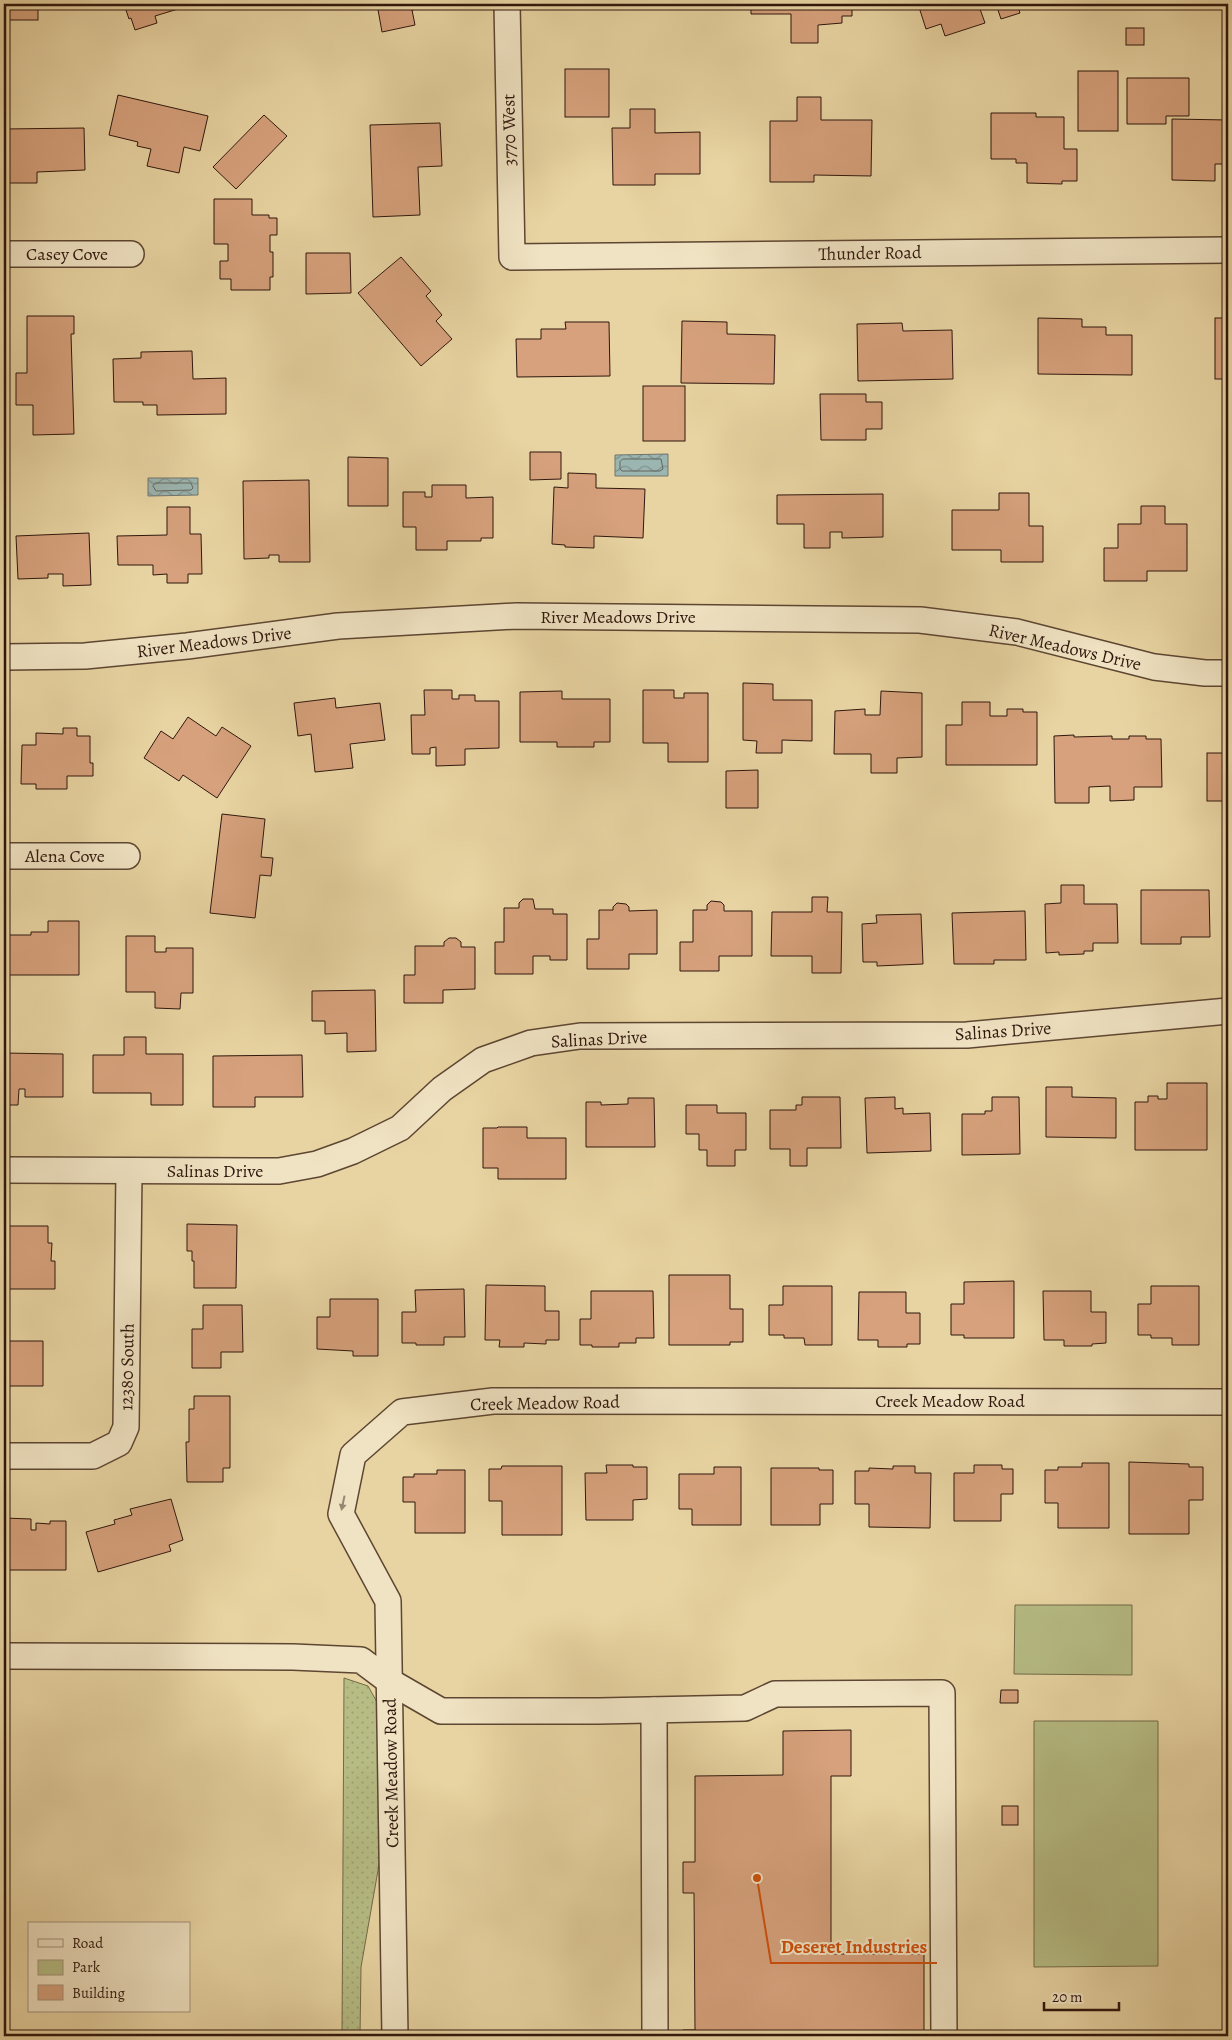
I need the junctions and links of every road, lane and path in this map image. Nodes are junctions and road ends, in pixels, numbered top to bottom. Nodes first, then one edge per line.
1 (507, 4) edge
2 (1228, 250) edge
3 (4, 254) edge
4 (131, 254) dead end
5 (512, 257) joint
6 (4, 657) edge
7 (1228, 673) edge
8 (4, 856) edge
9 (127, 856) dead end
10 (1228, 1011) edge
11 (4, 1170) edge
12 (129, 1171) junction
13 (1228, 1402) edge
14 (4, 1456) edge
15 (4, 1656) edge
16 (389, 1681) junction
17 (654, 1710) junction
18 (395, 2036) edge
19 (655, 2036) edge
20 (944, 2036) edge

1 - 5 street, 3770 West
2 - 5 street, Thunder Road
3 - 4 street, Casey Cove
6 - 7 street, River Meadows Drive
8 - 9 street, Alena Cove
10 - 12 street, Salinas Drive
11 - 12 street, Salinas Drive
12 - 14 street, 12380 South
13 -> 16 street, Creek Meadow Road
15 - 16 street
16 - 17 street
16 - 18 street, Creek Meadow Road
17 - 19 street
17 - 20 street

